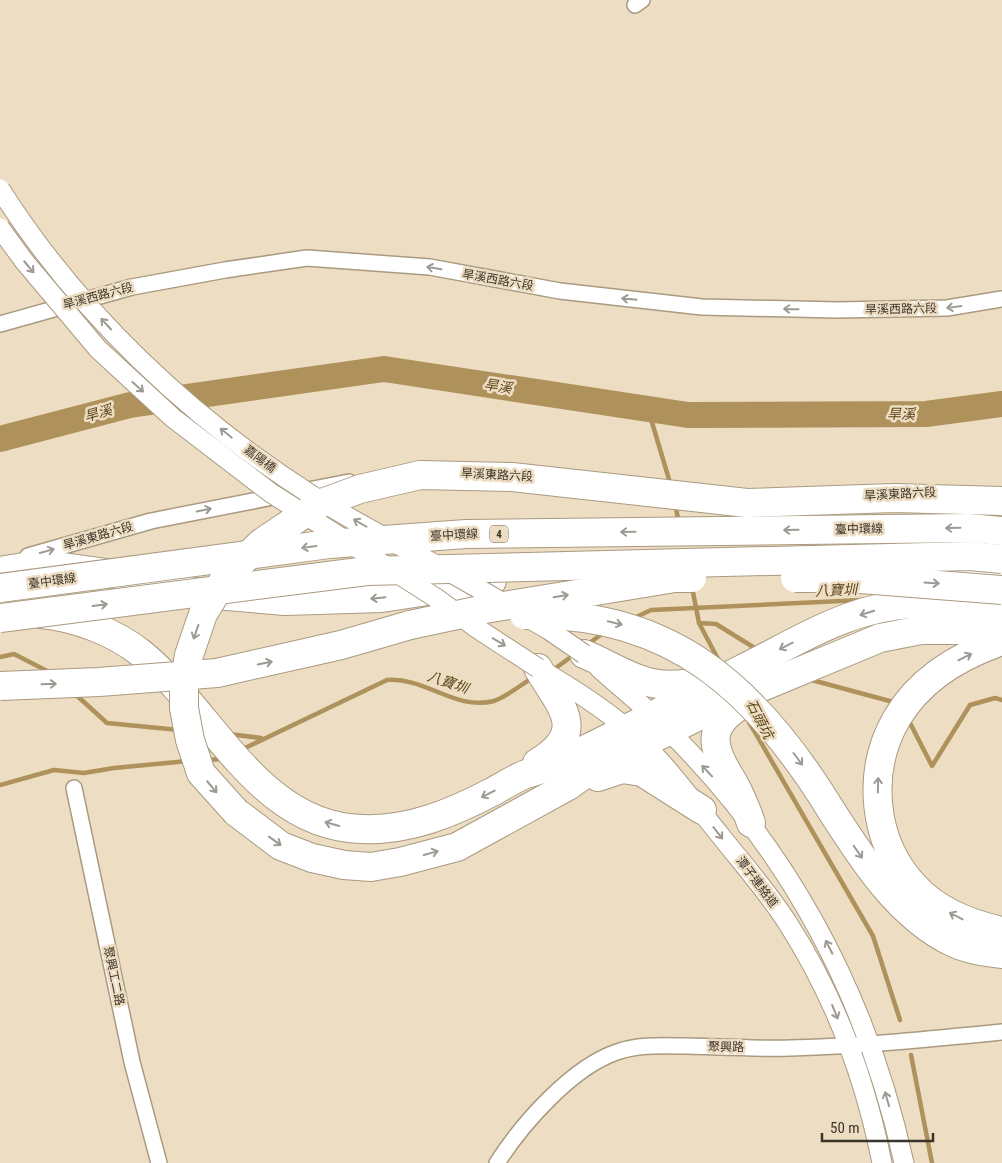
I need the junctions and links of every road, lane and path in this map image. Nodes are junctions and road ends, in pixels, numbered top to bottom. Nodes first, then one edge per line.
1 (0, 189) edge
2 (0, 228) edge
3 (1002, 299) edge
4 (0, 324) edge
5 (1002, 489) edge
6 (1002, 501) edge
7 (1002, 531) edge
8 (1002, 559) edge
9 (0, 564) edge
10 (0, 571) edge
11 (1002, 573) edge
12 (0, 588) edge
13 (1002, 590) edge
14 (1002, 607) edge
15 (0, 611) edge
16 (0, 618) edge
17 (410, 625) junction
18 (1002, 635) edge
19 (1002, 640) edge
20 (584, 654) junction
21 (538, 668) junction
22 (721, 679) junction
23 (774, 682) junction
24 (0, 686) edge
25 (661, 723) junction
26 (635, 736) junction
27 (525, 775) junction
28 (568, 786) junction
29 (74, 788) dead end
30 (702, 810) junction
31 (751, 823) junction
32 (1002, 931) edge
33 (1002, 954) edge
34 (1002, 1032) edge
35 (847, 1043) junction
36 (870, 1043) junction
37 (159, 1163) edge
38 (497, 1163) edge
39 (882, 1163) edge
40 (904, 1163) edge

20 -> 1 street, 嘉陽橋, bridge
2 -> 21 street, 嘉陽橋, bridge
3 -> 4 street, 旱溪西路六段
9 -> 5 street, 旱溪東路六段
6 -> 28 highway, bridge
7 -> 12 highway, 臺中環線 / 4, bridge
16 -> 8 highway, bridge
11 -> 10 highway
17 -> 13 highway, bridge
14 -> 22 highway
27 -> 15 highway, bridge
24 -> 17 highway, bridge
17 -> 33 highway, bridge
18 - 23 highway
32 -> 19 highway
20 - 22 highway
20 - 25 street
21 - 26 street, 潭子連絡道
21 - 27 highway
22 - 25 highway
23 - 25 highway
23 - 31 highway
25 - 26 highway
31 -> 25 street
26 - 27 highway
26 - 28 highway
26 - 30 street, 潭子連絡道
28 - 30 highway
29 - 37 street, 聚興工二路
30 -> 35 street, 潭子連絡道
36 -> 31 street
34 - 36 street, 聚興路
35 - 36 street, 聚興路
35 - 38 street, 聚興路
35 - 39 street, 潭子連絡道
40 -> 36 street

